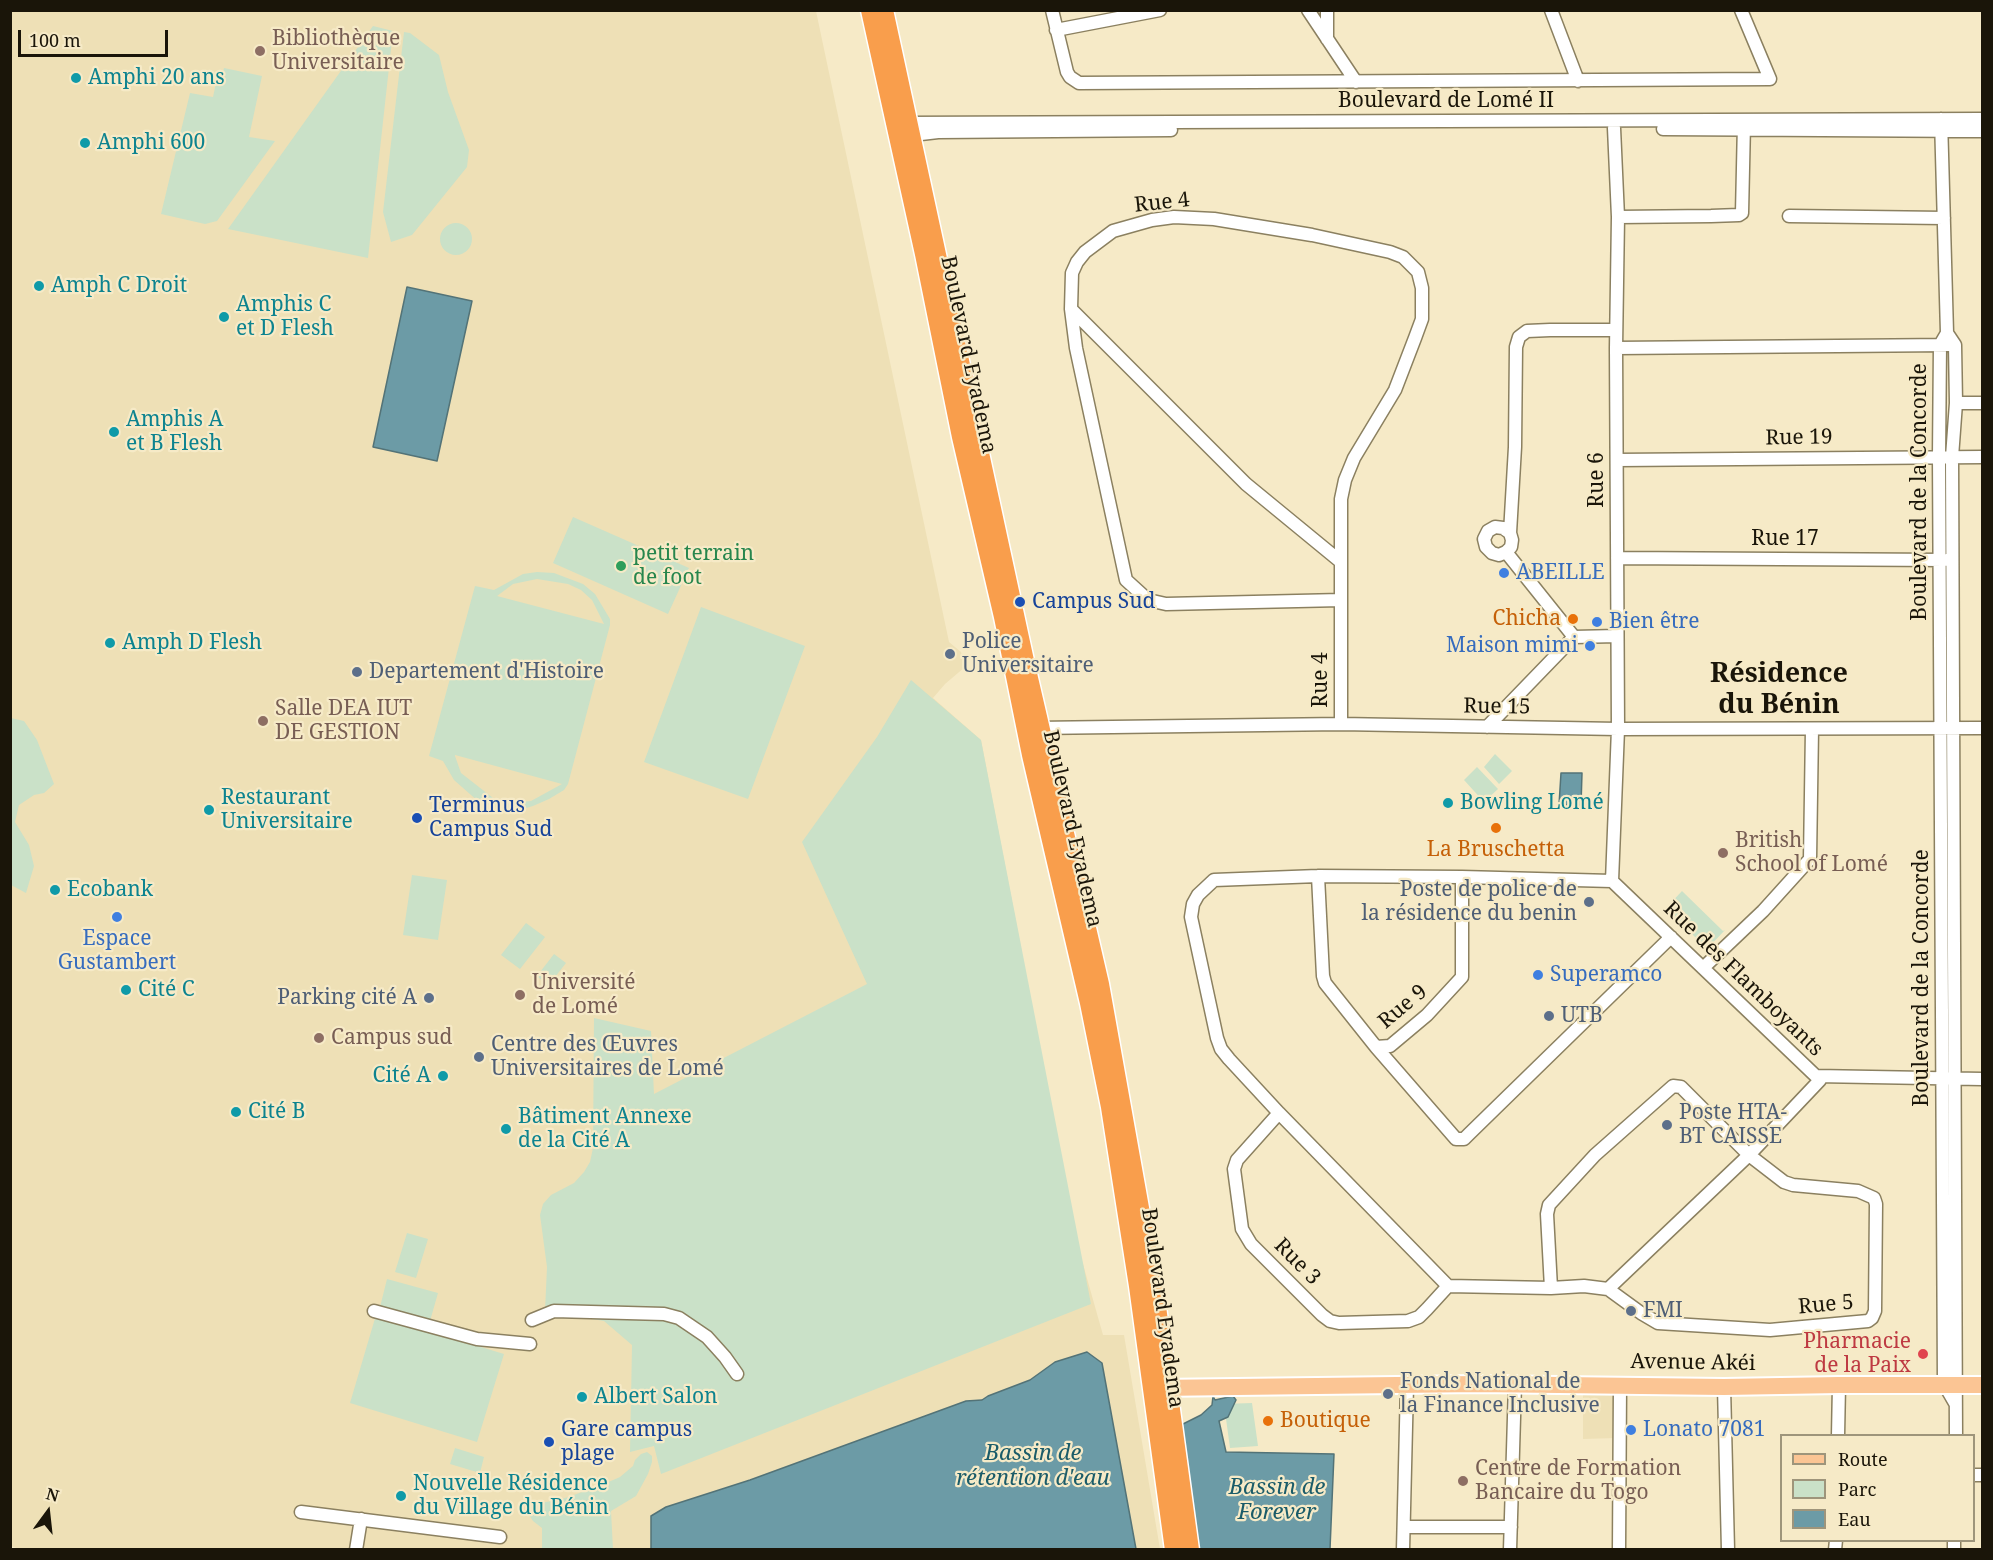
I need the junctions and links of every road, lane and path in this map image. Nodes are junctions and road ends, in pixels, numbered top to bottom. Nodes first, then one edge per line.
1 (870, 10) edge
2 (884, 10) edge
3 (1052, 10) edge
4 (1160, 10) edge
5 (1308, 10) edge
6 (1328, 10) edge
7 (1551, 10) edge
8 (1741, 10) edge
9 (1056, 30) junction
10 (1327, 39) junction
11 (1578, 81) junction
12 (1356, 82) junction
13 (1983, 119) edge
14 (1744, 125) junction
15 (1941, 125) junction
16 (1614, 128) junction
17 (903, 130) junction
18 (1983, 131) edge
19 (1789, 216) dead end
20 (1618, 217) junction
21 (1944, 218) junction
22 (1071, 309) junction
23 (1616, 330) junction
24 (1947, 333) junction
25 (1940, 345) junction
26 (1955, 345) junction
27 (1616, 348) junction
28 (1956, 403) junction
29 (1983, 403) edge
30 (1939, 456) junction
31 (1952, 457) junction
32 (1983, 457) edge
33 (1617, 460) junction
34 (1510, 533) junction
35 (1506, 552) junction
36 (1617, 558) junction
37 (1946, 560) junction
38 (1341, 562) junction
39 (1341, 600) junction
40 (1617, 636) junction
41 (1574, 637) junction
42 (1341, 724) junction
43 (1032, 727) junction
44 (1487, 727) junction
45 (1947, 727) junction
46 (1983, 728) edge
47 (1618, 729) junction
48 (1812, 729) junction
49 (1318, 876) junction
50 (1462, 877) junction
51 (1612, 881) junction
52 (1671, 937) junction
53 (1703, 968) junction
54 (1376, 1047) junction
55 (1815, 1076) junction
56 (1949, 1078) junction
57 (1983, 1079) edge
58 (1279, 1113) junction
59 (1749, 1155) junction
60 (1448, 1286) junction
61 (1551, 1288) junction
62 (1608, 1289) junction
63 (374, 1311) dead end
64 (532, 1320) dead end
65 (530, 1344) dead end
66 (737, 1374) dead end
67 (1407, 1384) junction
68 (1515, 1384) junction
69 (1620, 1385) junction
70 (1839, 1385) junction
71 (1950, 1385) junction
72 (1983, 1385) edge
73 (1160, 1387) junction
74 (1724, 1388) junction
75 (1838, 1434) edge
76 (1956, 1434) edge
77 (301, 1512) dead end
78 (361, 1519) junction
79 (1404, 1527) junction
80 (1511, 1527) junction
81 (500, 1537) dead end
82 (356, 1550) edge
83 (1174, 1550) edge
84 (1190, 1550) edge
85 (1403, 1550) edge
86 (1510, 1550) edge
87 (1619, 1550) edge
88 (1728, 1550) edge

1 - 17 highway, Boulevard Eyadema
2 - 17 highway
3 - 9 street
4 - 9 street
5 - 10 street
6 - 10 street
7 - 11 street
8 - 11 street
9 - 12 street
10 - 12 street
11 - 12 street
13 - 15 street, Boulevard de Lomé II
14 - 15 street, Boulevard de Lomé II
14 - 16 street, Boulevard de Lomé II
14 - 17 street, Boulevard de Lomé II
14 - 20 street
15 - 18 street, Boulevard de Lomé II
15 - 21 street
16 - 17 street, Boulevard de Lomé II
16 - 20 street, Rue 6
17 - 43 highway, Boulevard Eyadema
19 - 21 street
20 - 23 street, Rue 6
21 - 24 street
22 - 38 street
22 - 38 street, Rue 4
22 - 39 street, Rue 4
23 - 27 street, Rue 6
23 - 34 street
24 - 25 street, Boulevard de la Concorde
24 - 26 street, Boulevard de la Concorde
25 - 26 street
25 - 27 street
25 - 30 street, Boulevard de la Concorde
26 - 28 street, Boulevard de la Concorde
27 - 33 street, Rue 6
28 - 29 street
28 - 31 street, Boulevard de la Concorde
30 - 31 street, Rue 19
30 - 33 street, Rue 19
30 - 37 street, Boulevard de la Concorde
31 - 32 street, Rue 19
31 - 37 street, Boulevard de la Concorde
33 - 36 street, Rue 6
34 - 35 street
34 - 35 street
35 - 41 street
36 - 37 street, Rue 17
36 - 40 street, Rue 6
37 - 45 street, Boulevard de la Concorde
38 - 39 street, Rue 4
39 - 42 street, Rue 4
40 - 41 street
40 - 47 street, Rue 6
41 - 44 street
42 - 43 street, Rue 15
42 - 44 street, Rue 15
43 - 73 highway, Boulevard Eyadema
44 - 47 street, Rue 15
45 - 46 street, Rue 15
45 - 48 street, Rue 15
45 - 56 street, Boulevard de la Concorde
47 - 48 street, Rue 15
47 - 51 street, Rue 6
48 - 53 street
49 - 50 street
49 - 54 street, Rue 9
49 - 58 street
50 - 51 street
50 - 54 street, Rue 9
51 - 52 street, Rue des Flamboyants
52 - 53 street, Rue des Flamboyants
52 - 54 street
53 - 55 street, Rue des Flamboyants
55 - 56 street
55 - 59 street, Rue des Flamboyants
56 - 57 street
56 - 71 street, Boulevard de la Concorde
58 - 60 street
58 - 60 street, Rue 3
59 - 61 street
59 - 62 street, Rue des Flamboyants
59 - 62 street, Rue 5
60 - 61 street
61 - 62 street
63 - 65 street
64 - 66 street
67 - 68 main road, Avenue Akéi
67 - 73 main road, Avenue Akéi
67 - 79 street
68 - 69 main road, Avenue Akéi
68 - 80 street
69 - 74 main road, Avenue Akéi
69 - 87 street
70 - 71 main road, Avenue Akéi
70 - 74 main road, Avenue Akéi
70 - 75 street
71 - 72 main road, Avenue Akéi
71 - 76 street, Boulevard de la Concorde
73 - 83 highway, Boulevard Eyadema
73 - 84 highway
74 - 88 street
77 - 78 street
78 - 81 street
78 - 82 street
79 - 80 street
79 - 85 street
80 - 86 street

